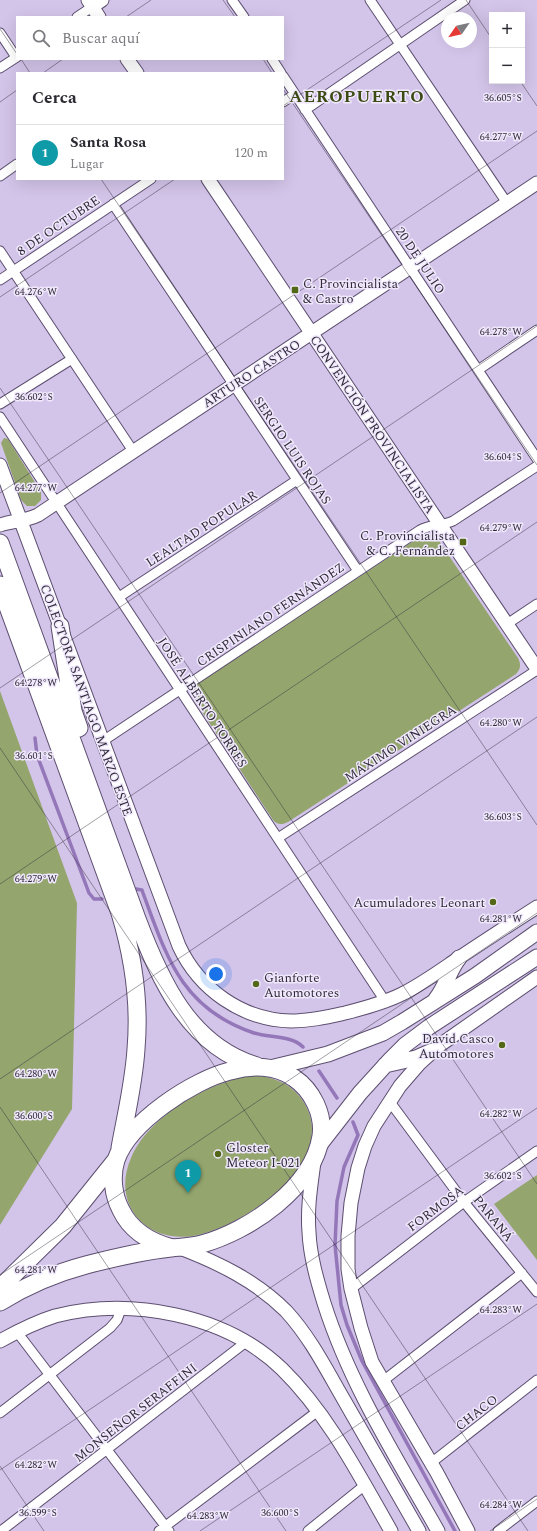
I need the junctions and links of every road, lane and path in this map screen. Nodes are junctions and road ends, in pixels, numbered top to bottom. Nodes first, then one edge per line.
1 (232, 0) edge
2 (370, 0) edge
3 (465, 0) edge
4 (95, 6) edge
5 (78, 16) edge
6 (243, 16) edge
7 (0, 33) edge
8 (400, 44) junction
9 (16, 56) edge
10 (16, 58) edge
11 (128, 60) edge
12 (273, 60) edge
13 (0, 68) edge
14 (136, 72) edge
15 (280, 72) edge
16 (284, 78) edge
17 (295, 94) junction
18 (284, 101) edge
19 (305, 110) junction
20 (16, 165) edge
21 (0, 176) edge
22 (149, 180) edge
23 (209, 180) edge
24 (537, 183) edge
25 (507, 203) junction
26 (113, 204) junction
27 (0, 251) edge
28 (410, 268) junction
29 (13, 271) junction
30 (0, 280) edge
31 (537, 330) edge
32 (312, 333) junction
33 (72, 359) junction
34 (478, 370) junction
35 (234, 385) junction
36 (0, 404) edge
37 (0, 417) edge
38 (133, 451) junction
39 (537, 459) edge
40 (0, 465) edge
41 (537, 466) edge
42 (297, 480) junction
43 (56, 502) junction
44 (21, 520) junction
45 (0, 525) edge
46 (440, 525) junction
47 (0, 543) edge
48 (358, 571) junction
49 (0, 585) edge
50 (119, 597) junction
51 (0, 602) edge
52 (537, 604) edge
53 (13, 620) junction
54 (507, 624) junction
55 (60, 626) junction
56 (537, 669) edge
57 (180, 690) junction
58 (103, 741) junction
59 (278, 838) junction
60 (123, 879) junction
61 (537, 907) edge
62 (537, 932) edge
63 (537, 957) edge
64 (459, 958) junction
65 (537, 977) edge
66 (385, 1001) junction
67 (433, 1002) junction
68 (432, 1051) junction
69 (385, 1065) junction
70 (267, 1068) junction
71 (390, 1102) junction
72 (537, 1151) edge
73 (316, 1152) junction
74 (118, 1157) junction
75 (464, 1202) junction
76 (176, 1248) junction
77 (522, 1273) junction
78 (0, 1288) edge
79 (351, 1289) junction
80 (537, 1292) edge
81 (0, 1302) edge
82 (121, 1309) junction
83 (17, 1332) junction
84 (0, 1341) edge
85 (246, 1342) junction
86 (49, 1375) junction
87 (537, 1380) edge
88 (382, 1381) junction
89 (318, 1410) junction
90 (0, 1413) edge
91 (107, 1449) junction
92 (432, 1463) junction
93 (365, 1485) junction
94 (537, 1501) edge
95 (165, 1529) edge
96 (1, 1531) edge
97 (308, 1531) edge
98 (391, 1531) edge
99 (419, 1531) edge
100 (438, 1531) edge
101 (468, 1531) edge
102 (498, 1531) edge

1 - 6 street
2 - 8 street
3 - 8 street
4 - 5 street
7 - 9 street
8 - 19 street
8 - 25 street
10 - 13 street
11 - 14 street
12 - 15 street
16 - 17 street, 20 DE JULIO
17 - 18 street
17 - 19 street, 20 DE JULIO
19 - 28 street, 20 DE JULIO
20 - 21 street
22 - 26 street, 8 DE OCTUBRE
23 - 32 street, CONVENCIÓN PROVINCIALISTA
24 - 25 street, ARTURO CASTRO
25 - 28 street, ARTURO CASTRO
26 - 29 street, 8 DE OCTUBRE
26 - 35 street, SERGIO LUIS ROJAS
27 - 29 street
28 - 32 street, ARTURO CASTRO
28 - 34 street, 20 DE JULIO
29 - 30 street, 8 DE OCTUBRE
29 - 33 street
31 - 34 street
32 - 35 street, ARTURO CASTRO
32 - 46 street, CONVENCIÓN PROVINCIALISTA
33 - 36 street
33 - 38 street
34 - 39 street, 20 DE JULIO
35 - 38 street, ARTURO CASTRO
35 - 42 street, SERGIO LUIS ROJAS
37 - 43 street, JOSÉ ALBERTO TORRES
38 - 43 street, ARTURO CASTRO
40 - 44 street, COLECTORA SANTIAGO MARZO ESTE
41 - 46 street, CRISPINIANO FERNÁNDEZ
42 - 48 street, SERGIO LUIS ROJAS
42 - 50 street, LEALTAD POPULAR
43 - 44 street, ARTURO CASTRO
43 - 50 street, JOSÉ ALBERTO TORRES
44 - 45 street, ARTURO CASTRO
44 - 55 street, COLECTORA SANTIAGO MARZO ESTE
46 - 48 street, CRISPINIANO FERNÁNDEZ
46 - 54 street, CONVENCIÓN PROVINCIALISTA
47 - 60 highway
48 - 57 street, CRISPINIANO FERNÁNDEZ
49 - 53 highway
50 - 57 street, JOSÉ ALBERTO TORRES
51 - 53 street
52 - 54 street
53 - 74 highway
54 - 56 street, CONVENCIÓN PROVINCIALISTA
55 - 58 street, COLECTORA SANTIAGO MARZO ESTE
55 - 60 highway
56 - 59 street, MÁXIMO VINIEGRA
57 - 58 street, CRISPINIANO FERNÁNDEZ
57 - 59 street, JOSÉ ALBERTO TORRES
58 - 66 street, COLECTORA SANTIAGO MARZO ESTE
59 - 66 street, JOSÉ ALBERTO TORRES
60 - 70 highway
61 - 64 street, COLECTORA SANTIAGO MARZO ESTE
62 - 67 main road
63 - 69 main road
64 - 66 street, COLECTORA SANTIAGO MARZO ESTE
64 - 67 main road
65 - 68 street
67 - 70 main road
68 - 69 main road
68 - 71 street
69 - 73 main road
70 - 73 highway
70 - 74 highway
71 - 75 street, PARANÁ
71 - 79 street
72 - 75 street, FORMOSA
73 - 76 highway
73 - 100 street
74 - 76 highway
74 - 78 highway
75 - 77 street, PARANÁ
75 - 79 street, FORMOSA
76 - 81 highway
76 - 99 street
77 - 80 street, PARANÁ
77 - 88 street
79 - 88 street
82 - 83 street
82 - 85 street
82 - 86 street
83 - 84 street
83 - 86 street
85 - 89 street
85 - 91 street, MONSEÑOR SERAFFINI
86 - 90 street
86 - 91 street
87 - 92 street, CHACO
88 - 92 street
89 - 93 street
89 - 95 street
91 - 95 street
91 - 96 street, MONSEÑOR SERAFFINI
92 - 101 street
93 - 97 street
93 - 98 street
94 - 102 street

